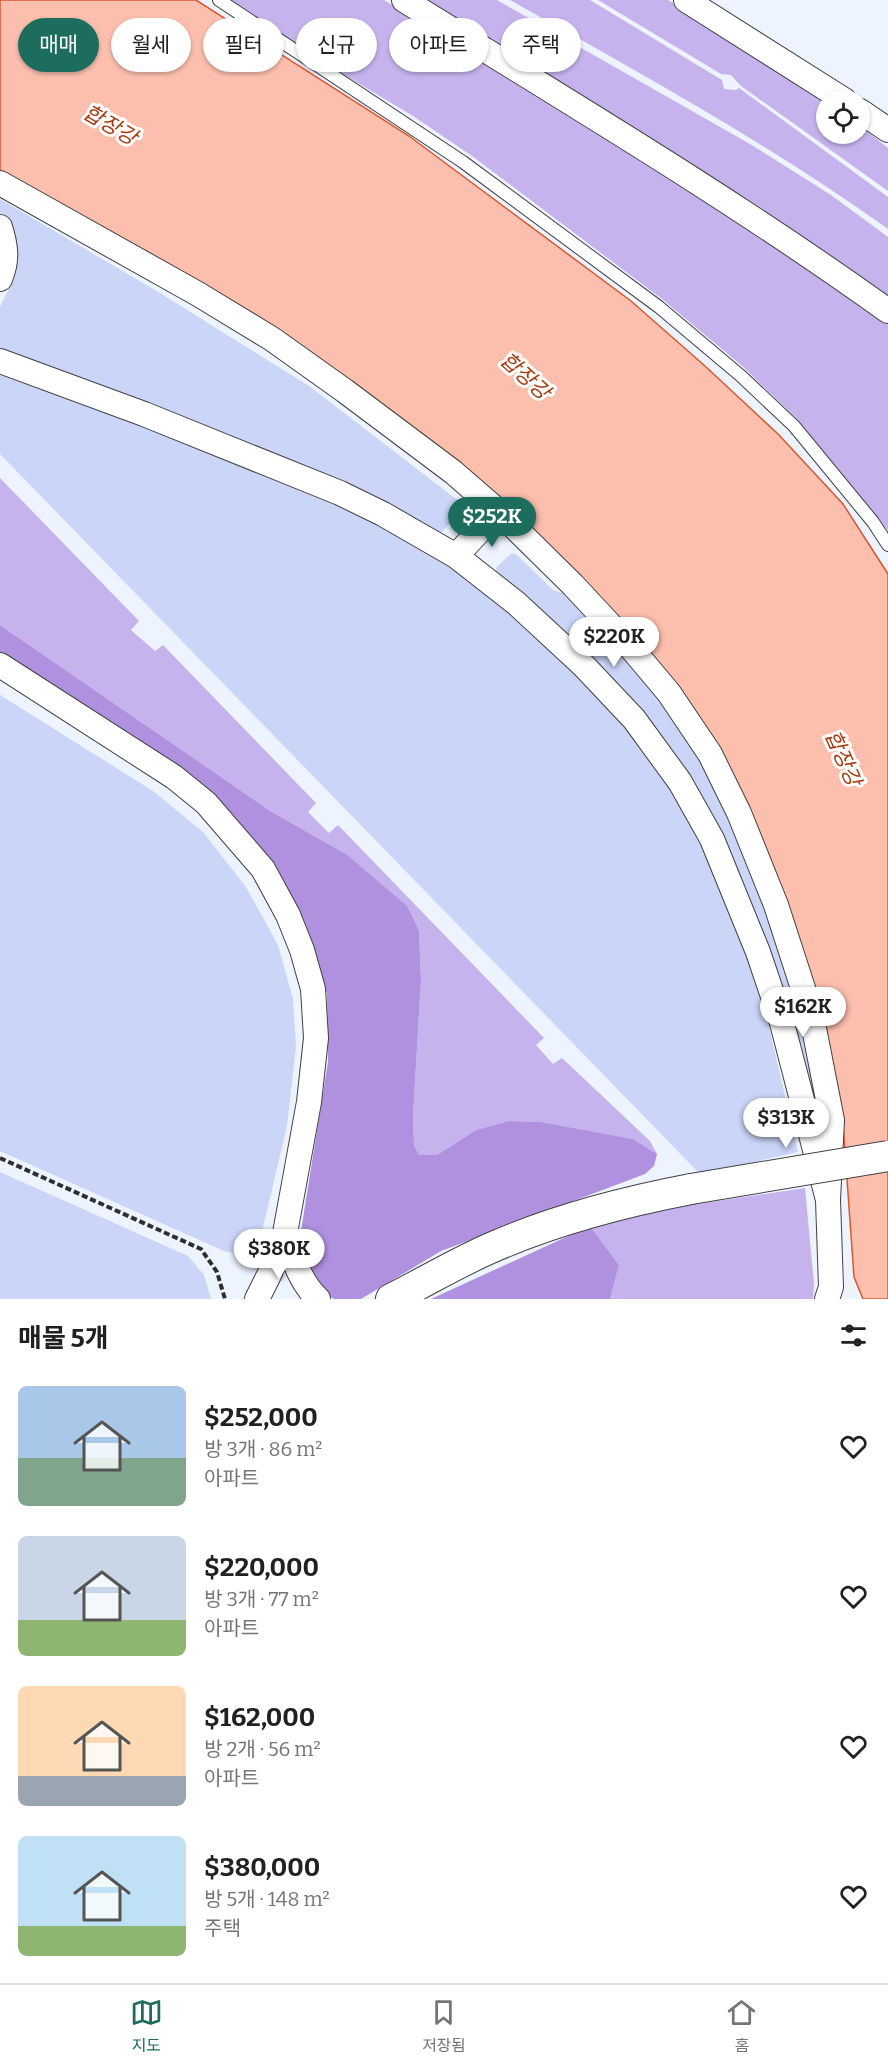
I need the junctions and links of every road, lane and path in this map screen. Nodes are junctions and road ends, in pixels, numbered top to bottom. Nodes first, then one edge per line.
1 (219, 0) edge
2 (404, 0) edge
3 (686, 0) edge
4 (828, 90) edge
5 (870, 118) edge
6 (888, 130) edge
7 (0, 183) edge
8 (0, 227) edge
9 (0, 279) edge
10 (888, 311) edge
11 (0, 362) edge
12 (498, 511) junction
13 (888, 545) edge
14 (456, 556) junction
15 (0, 665) edge
16 (811, 1013) junction
17 (782, 1023) junction
18 (888, 1156) edge
19 (0, 1158) edge
20 (828, 1200) junction
21 (285, 1233) junction
22 (225, 1299) edge
23 (257, 1299) edge
24 (318, 1299) edge
25 (391, 1299) edge
26 (827, 1299) edge

1 - 13 lane
2 - 10 street
3 - 4 street
5 - 6 street
7 - 12 street
8 - 9 street
11 - 14 street
12 - 14 street
12 - 16 street
14 - 17 street
15 - 21 street
16 - 17 street
16 - 20 street
17 - 20 street
18 - 25 street, bridge
19 - 22 path
20 - 26 street
21 - 23 street
21 - 24 street

